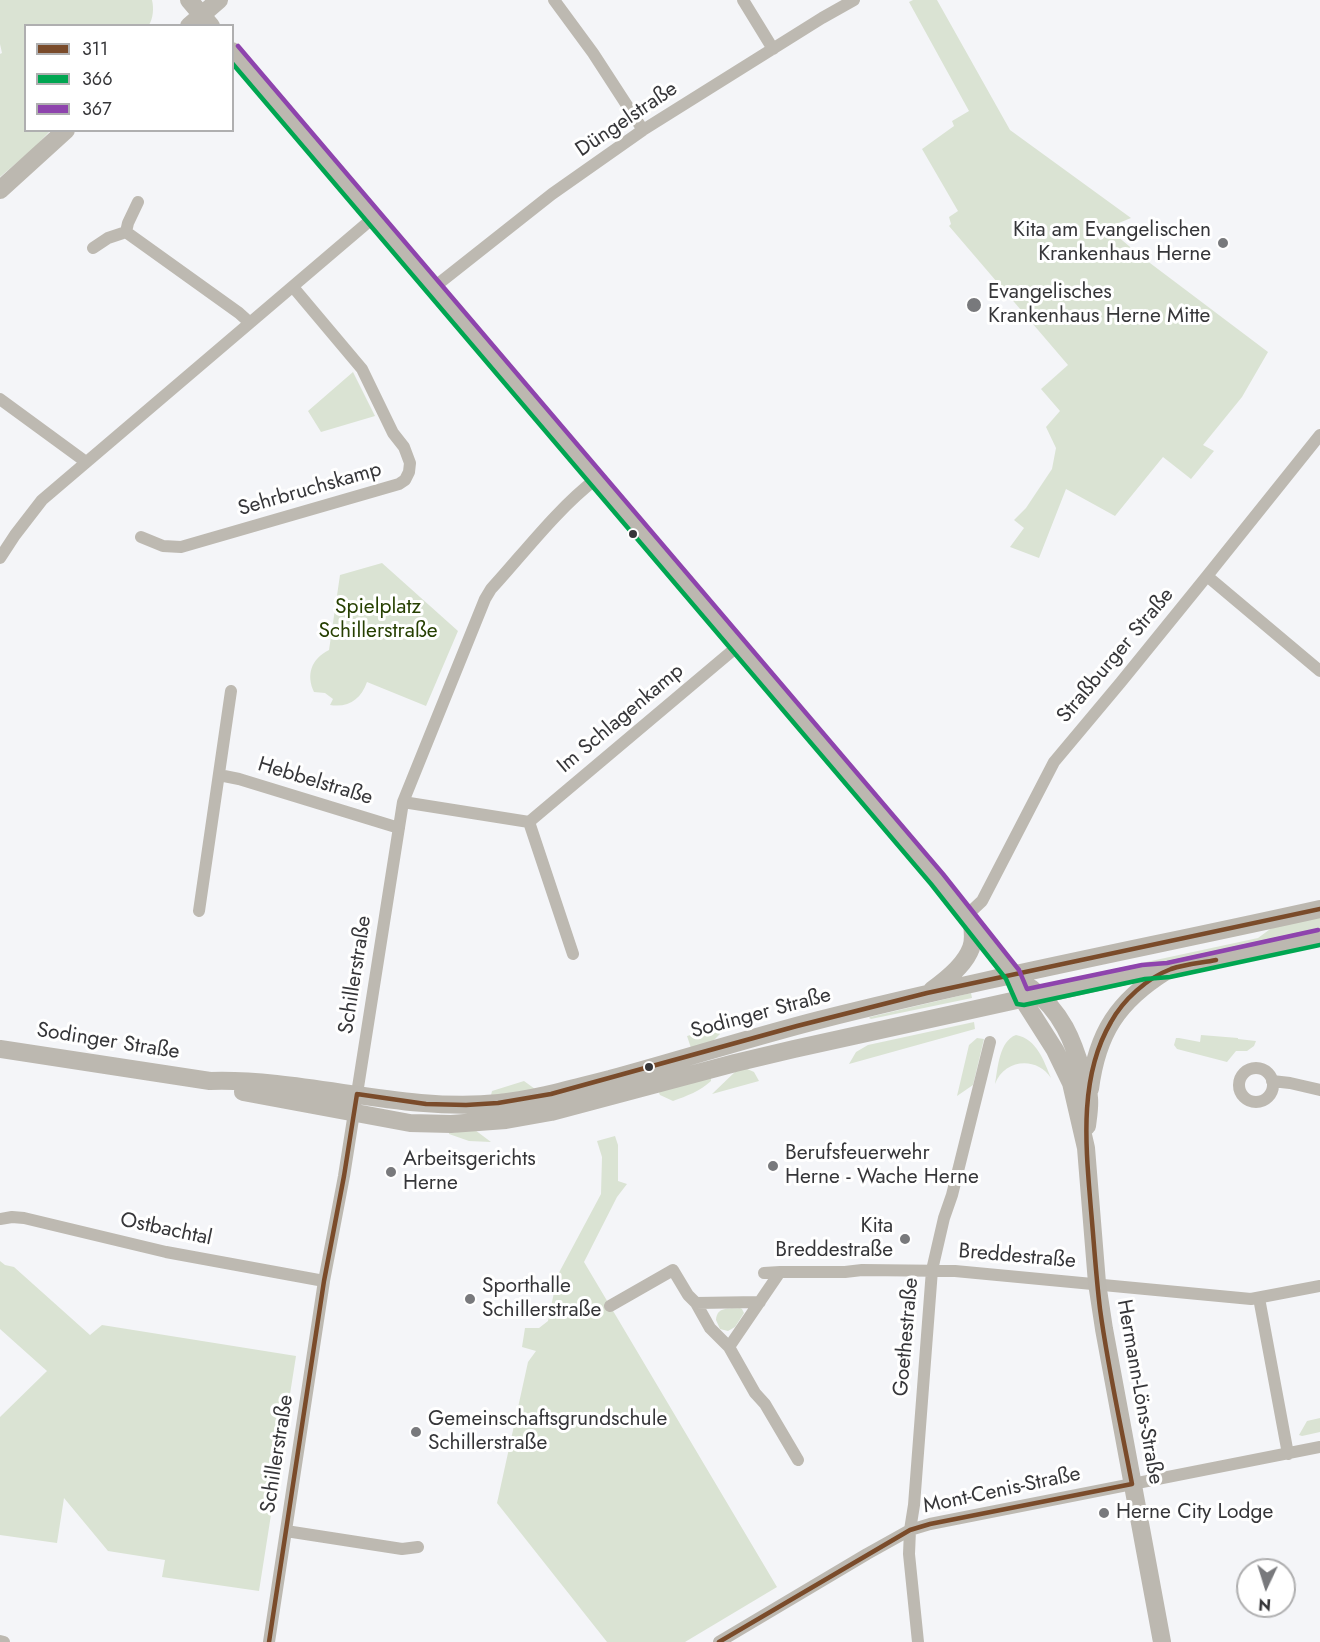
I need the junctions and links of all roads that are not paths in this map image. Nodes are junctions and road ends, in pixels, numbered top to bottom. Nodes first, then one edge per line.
1 (189, 0) edge
2 (219, 0) edge
3 (554, 0) edge
4 (743, 0) edge
5 (854, 0) edge
6 (200, 22) edge
7 (773, 49) junction
8 (234, 53) edge
9 (643, 130) junction
10 (64, 132) edge
11 (0, 190) edge
12 (138, 202) dead end
13 (373, 218) junction
14 (126, 232) junction
15 (93, 248) dead end
16 (293, 286) junction
17 (433, 288) junction
18 (249, 322) junction
19 (0, 399) edge
20 (1320, 435) edge
21 (86, 462) junction
22 (596, 479) junction
23 (141, 537) dead end
24 (0, 558) edge
25 (1207, 576) junction
26 (738, 646) junction
27 (1320, 671) edge
28 (231, 691) dead end
29 (219, 774) junction
30 (404, 802) junction
31 (529, 822) junction
32 (399, 828) junction
33 (1320, 909) edge
34 (200, 911) dead end
35 (969, 920) junction
36 (1320, 937) edge
37 (573, 954) dead end
38 (1168, 970) junction
39 (1013, 975) junction
40 (927, 993) junction
41 (1031, 997) junction
42 (990, 1042) dead end
43 (0, 1049) edge
44 (1272, 1081) dead end
45 (1320, 1090) edge
46 (1089, 1097) junction
47 (355, 1104) junction
48 (1086, 1148) junction
49 (0, 1219) edge
50 (932, 1270) junction
51 (780, 1272) junction
52 (764, 1273) dead end
53 (324, 1281) junction
54 (1097, 1283) junction
55 (1320, 1286) edge
56 (1259, 1298) junction
57 (760, 1302) junction
58 (696, 1303) junction
59 (610, 1306) dead end
60 (729, 1347) junction
61 (1320, 1447) edge
62 (1288, 1454) junction
63 (798, 1460) dead end
64 (1132, 1484) junction
65 (910, 1530) junction
66 (286, 1531) junction
67 (417, 1547) dead end
68 (269, 1642) edge
69 (719, 1642) edge
70 (918, 1642) edge
71 (1162, 1642) edge

1 - 6 main road
2 - 6 main road
3 - 9 street
4 - 7 street
5 - 7 street, Düngelstraße
7 - 9 street, Düngelstraße
8 - 13 main road, Hermann-Löns-Straße
9 - 17 street, Düngelstraße
10 - 11 main road
12 - 14 street
13 - 16 street
13 - 17 main road, Hermann-Löns-Straße
14 - 15 street
14 - 18 street
16 - 18 street
16 - 23 street, Sehrbruchskamp
17 - 22 main road, Hermann-Löns-Straße
18 - 21 street
19 - 21 street
20 - 25 street, Straßburger Straße
21 - 24 street
22 - 26 main road, Hermann-Löns-Straße
22 - 30 street, Schillerstraße
25 - 27 street
25 - 35 street, Straßburger Straße
26 - 31 street, Im Schlagenkamp
26 - 35 main road, Hermann-Löns-Straße
28 - 29 street
29 - 32 street, Hebbelstraße
29 - 34 street
30 - 31 street
30 - 32 street, Schillerstraße
31 - 37 street
32 - 47 street, Schillerstraße
33 - 39 main road, Sodinger Straße
35 - 39 main road, Hermann-Löns-Straße
35 - 40 main road
36 - 38 main road, Sodinger Straße
38 - 41 main road, Sodinger Straße
38 - 46 main road
39 - 40 main road, Sodinger Straße
39 - 41 main road, Hermann-Löns-Straße
40 - 47 main road, Sodinger Straße
41 - 46 main road, Hermann-Löns-Straße
41 - 47 main road, Sodinger Straße
41 - 48 main road, Hermann-Löns-Straße
42 - 50 street, Goethestraße
43 - 47 main road, Sodinger Straße
44 - 45 street
46 - 48 main road, Hermann-Löns-Straße
47 - 53 street, Schillerstraße
48 - 54 main road, Hermann-Löns-Straße
49 - 53 street, Ostbachtal
50 - 51 street, Breddestraße
50 - 54 street, Breddestraße
50 - 65 street, Goethestraße
51 - 52 street, Breddestraße
51 - 57 street
53 - 66 street, Schillerstraße
54 - 56 street, Breddestraße
54 - 64 main road, Hermann-Löns-Straße
55 - 56 street, Breddestraße
56 - 62 street
57 - 58 street
57 - 60 street
58 - 59 street
58 - 60 street
60 - 63 street
61 - 62 street, Mont-Cenis-Straße
62 - 64 street, Mont-Cenis-Straße
64 - 65 street, Mont-Cenis-Straße
64 - 71 main road, Hermann-Löns-Straße
65 - 69 street, Mont-Cenis-Straße
65 - 70 street, Goethestraße
66 - 67 street, Schillerstraße
66 - 68 street, Schillerstraße

